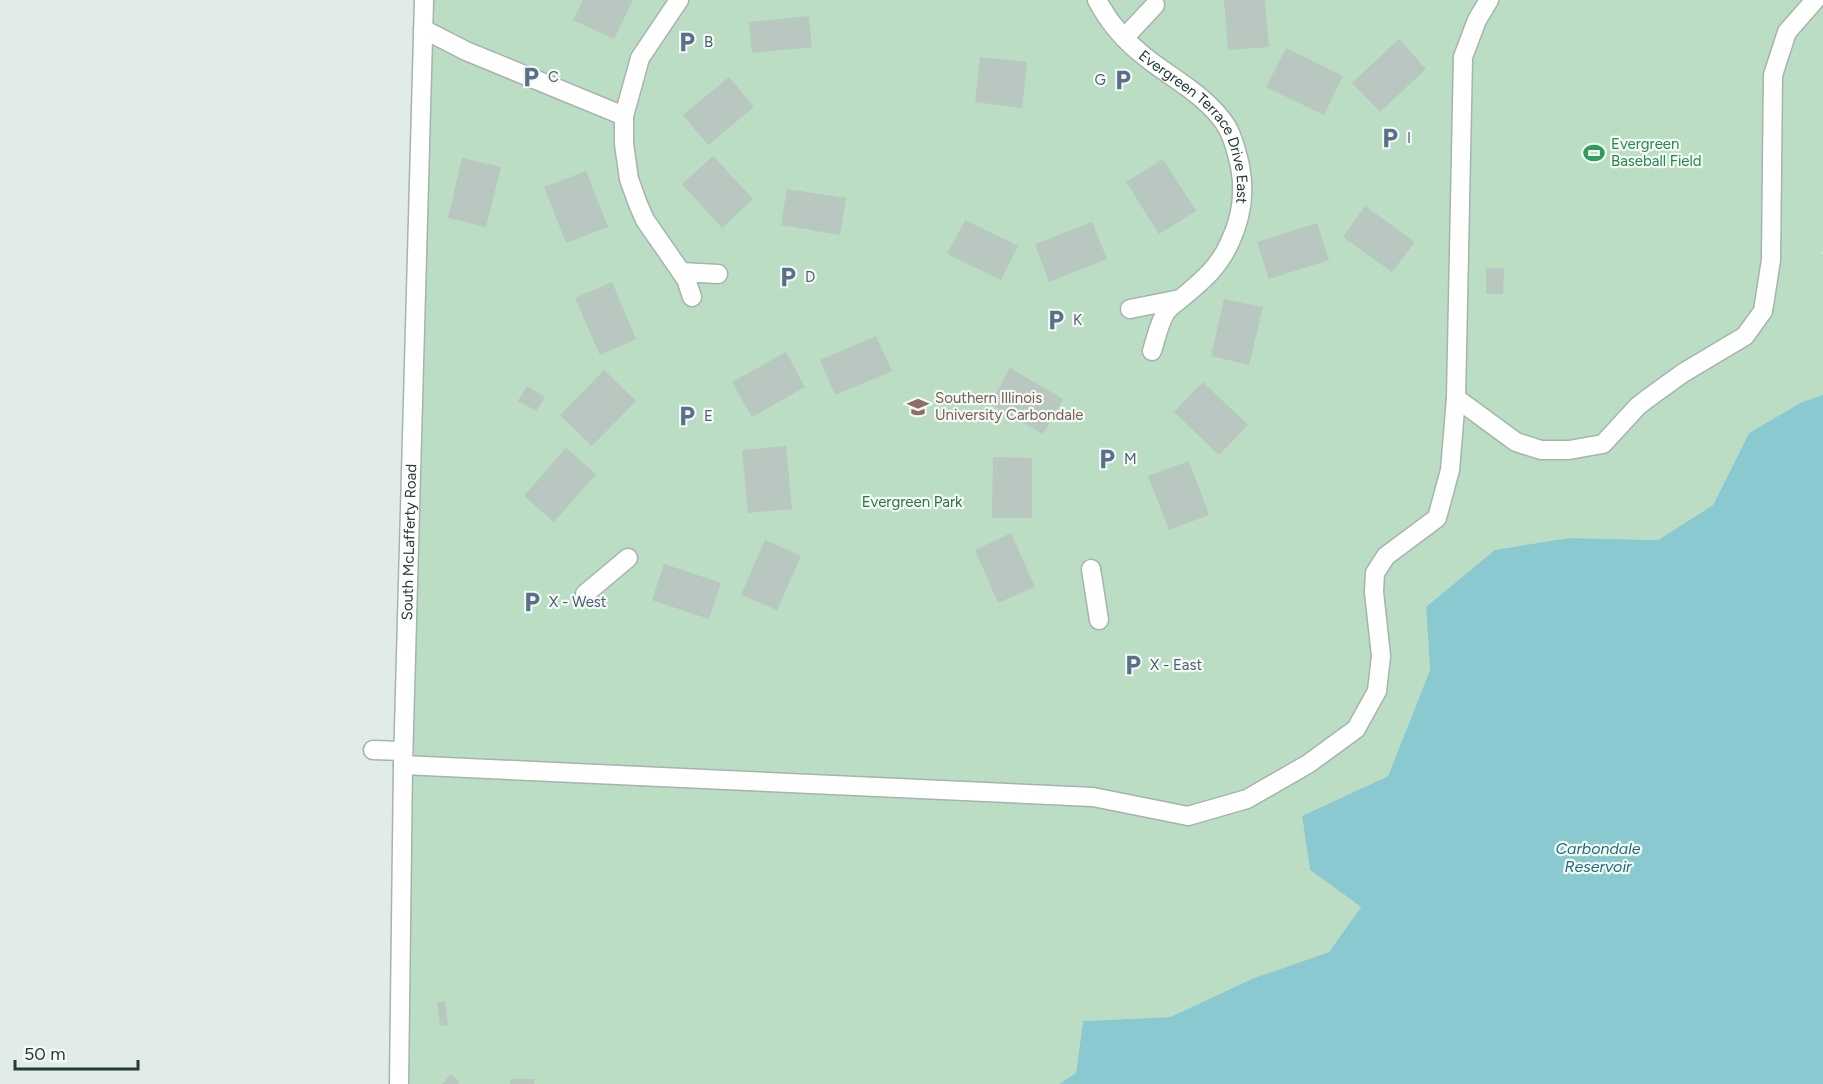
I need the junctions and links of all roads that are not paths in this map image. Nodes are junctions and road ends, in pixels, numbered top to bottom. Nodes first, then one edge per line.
1 (424, 0) edge
2 (679, 0) edge
3 (1097, 0) edge
4 (1489, 0) edge
5 (1815, 0) edge
6 (1155, 5) dead end
7 (423, 29) junction
8 (1124, 38) junction
9 (624, 117) junction
10 (681, 272) junction
11 (718, 274) dead end
12 (692, 297) dead end
13 (1181, 299) junction
14 (1130, 309) dead end
15 (1152, 351) dead end
16 (1456, 398) junction
17 (628, 558) dead end
18 (1091, 568) dead end
19 (585, 594) dead end
20 (1099, 620) dead end
21 (373, 750) dead end
22 (403, 758) junction
23 (399, 1084) edge

1 - 7 street, South McLafferty Road
2 - 9 street
3 - 8 street, Evergreen Terrace Drive East
4 - 16 street
5 - 16 street
6 - 8 street
7 - 9 street
7 - 22 street, South McLafferty Road
8 - 13 street, Evergreen Terrace Drive East
9 - 10 street
10 - 11 street
10 - 12 street
13 - 14 street
13 - 15 street, Evergreen Terrace Drive East
16 - 22 street
17 - 19 street
18 - 20 street
21 - 22 street
22 - 23 street, South McLafferty Road

